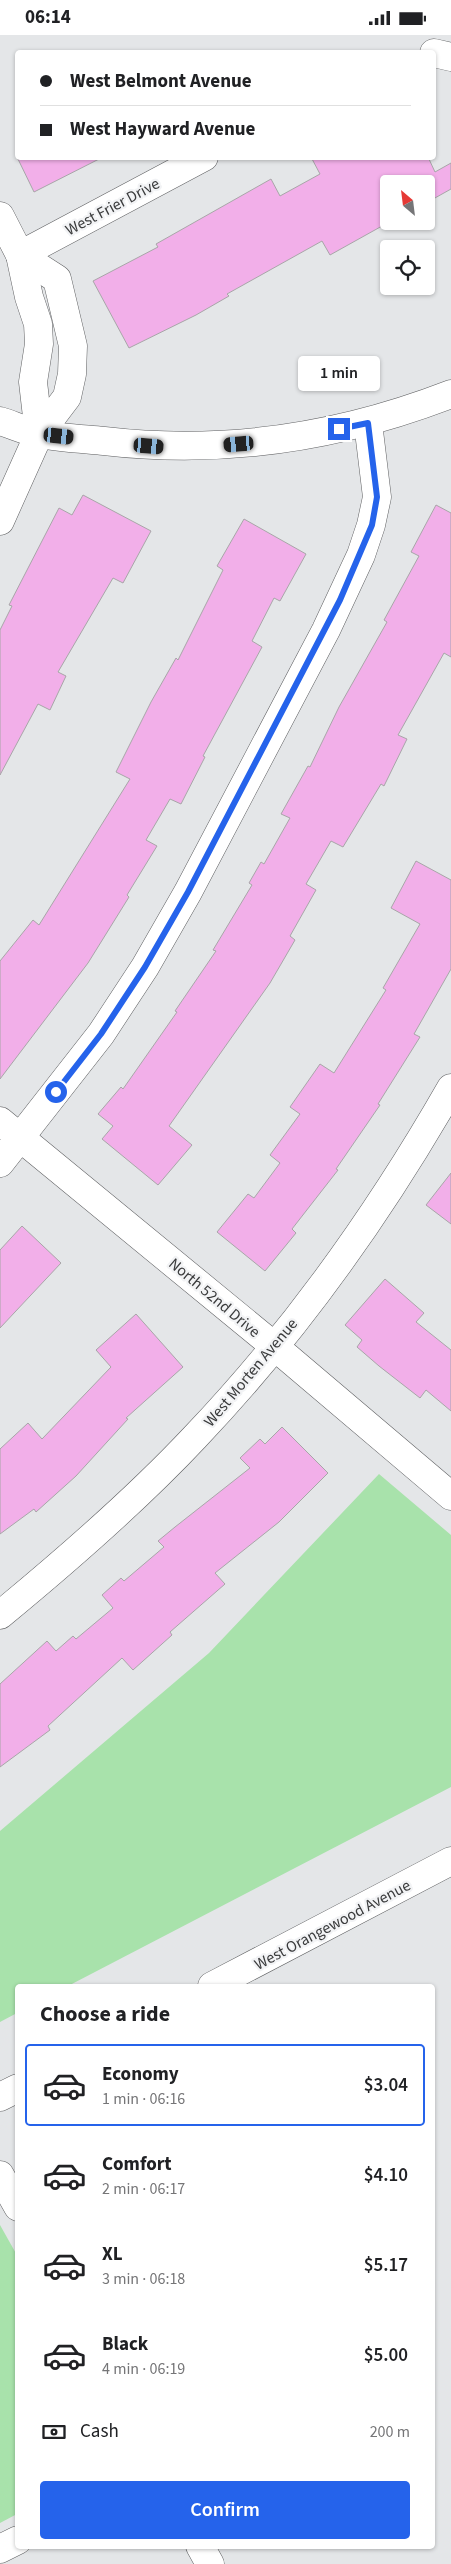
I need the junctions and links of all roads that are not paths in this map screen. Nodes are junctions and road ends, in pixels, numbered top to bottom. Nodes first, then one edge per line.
1 (436, 53) edge
2 (451, 57) edge
3 (198, 160) edge
4 (0, 216) edge
5 (20, 255) junction
6 (451, 394) edge
7 (0, 421) edge
8 (368, 423) junction
9 (39, 434) junction
10 (0, 521) edge
11 (451, 1087) edge
12 (10, 1129) edge
13 (0, 1163) edge
14 (274, 1346) junction
15 (451, 1496) edge
16 (0, 1615) edge
17 (451, 1861) edge
18 (216, 1984) edge
19 (15, 2090) edge
20 (0, 2097) edge
21 (0, 2175) edge
22 (15, 2202) edge
23 (15, 2542) edge
24 (0, 2549) edge
25 (202, 2549) edge
26 (210, 2564) edge

1 - 2 street
3 - 5 street, West Frier Drive
4 - 5 street
5 - 9 street
5 - 9 street
6 - 8 street
7 - 9 street
8 - 9 street
8 - 12 street
9 - 10 street
11 - 14 street, West Morten Avenue
12 - 13 street
12 - 14 street, North 52nd Drive
14 - 15 street, North 52nd Drive
14 - 16 street, West Morten Avenue
17 - 18 street, West Orangewood Avenue
19 - 20 street
21 - 22 street
23 - 24 street
25 - 26 street

